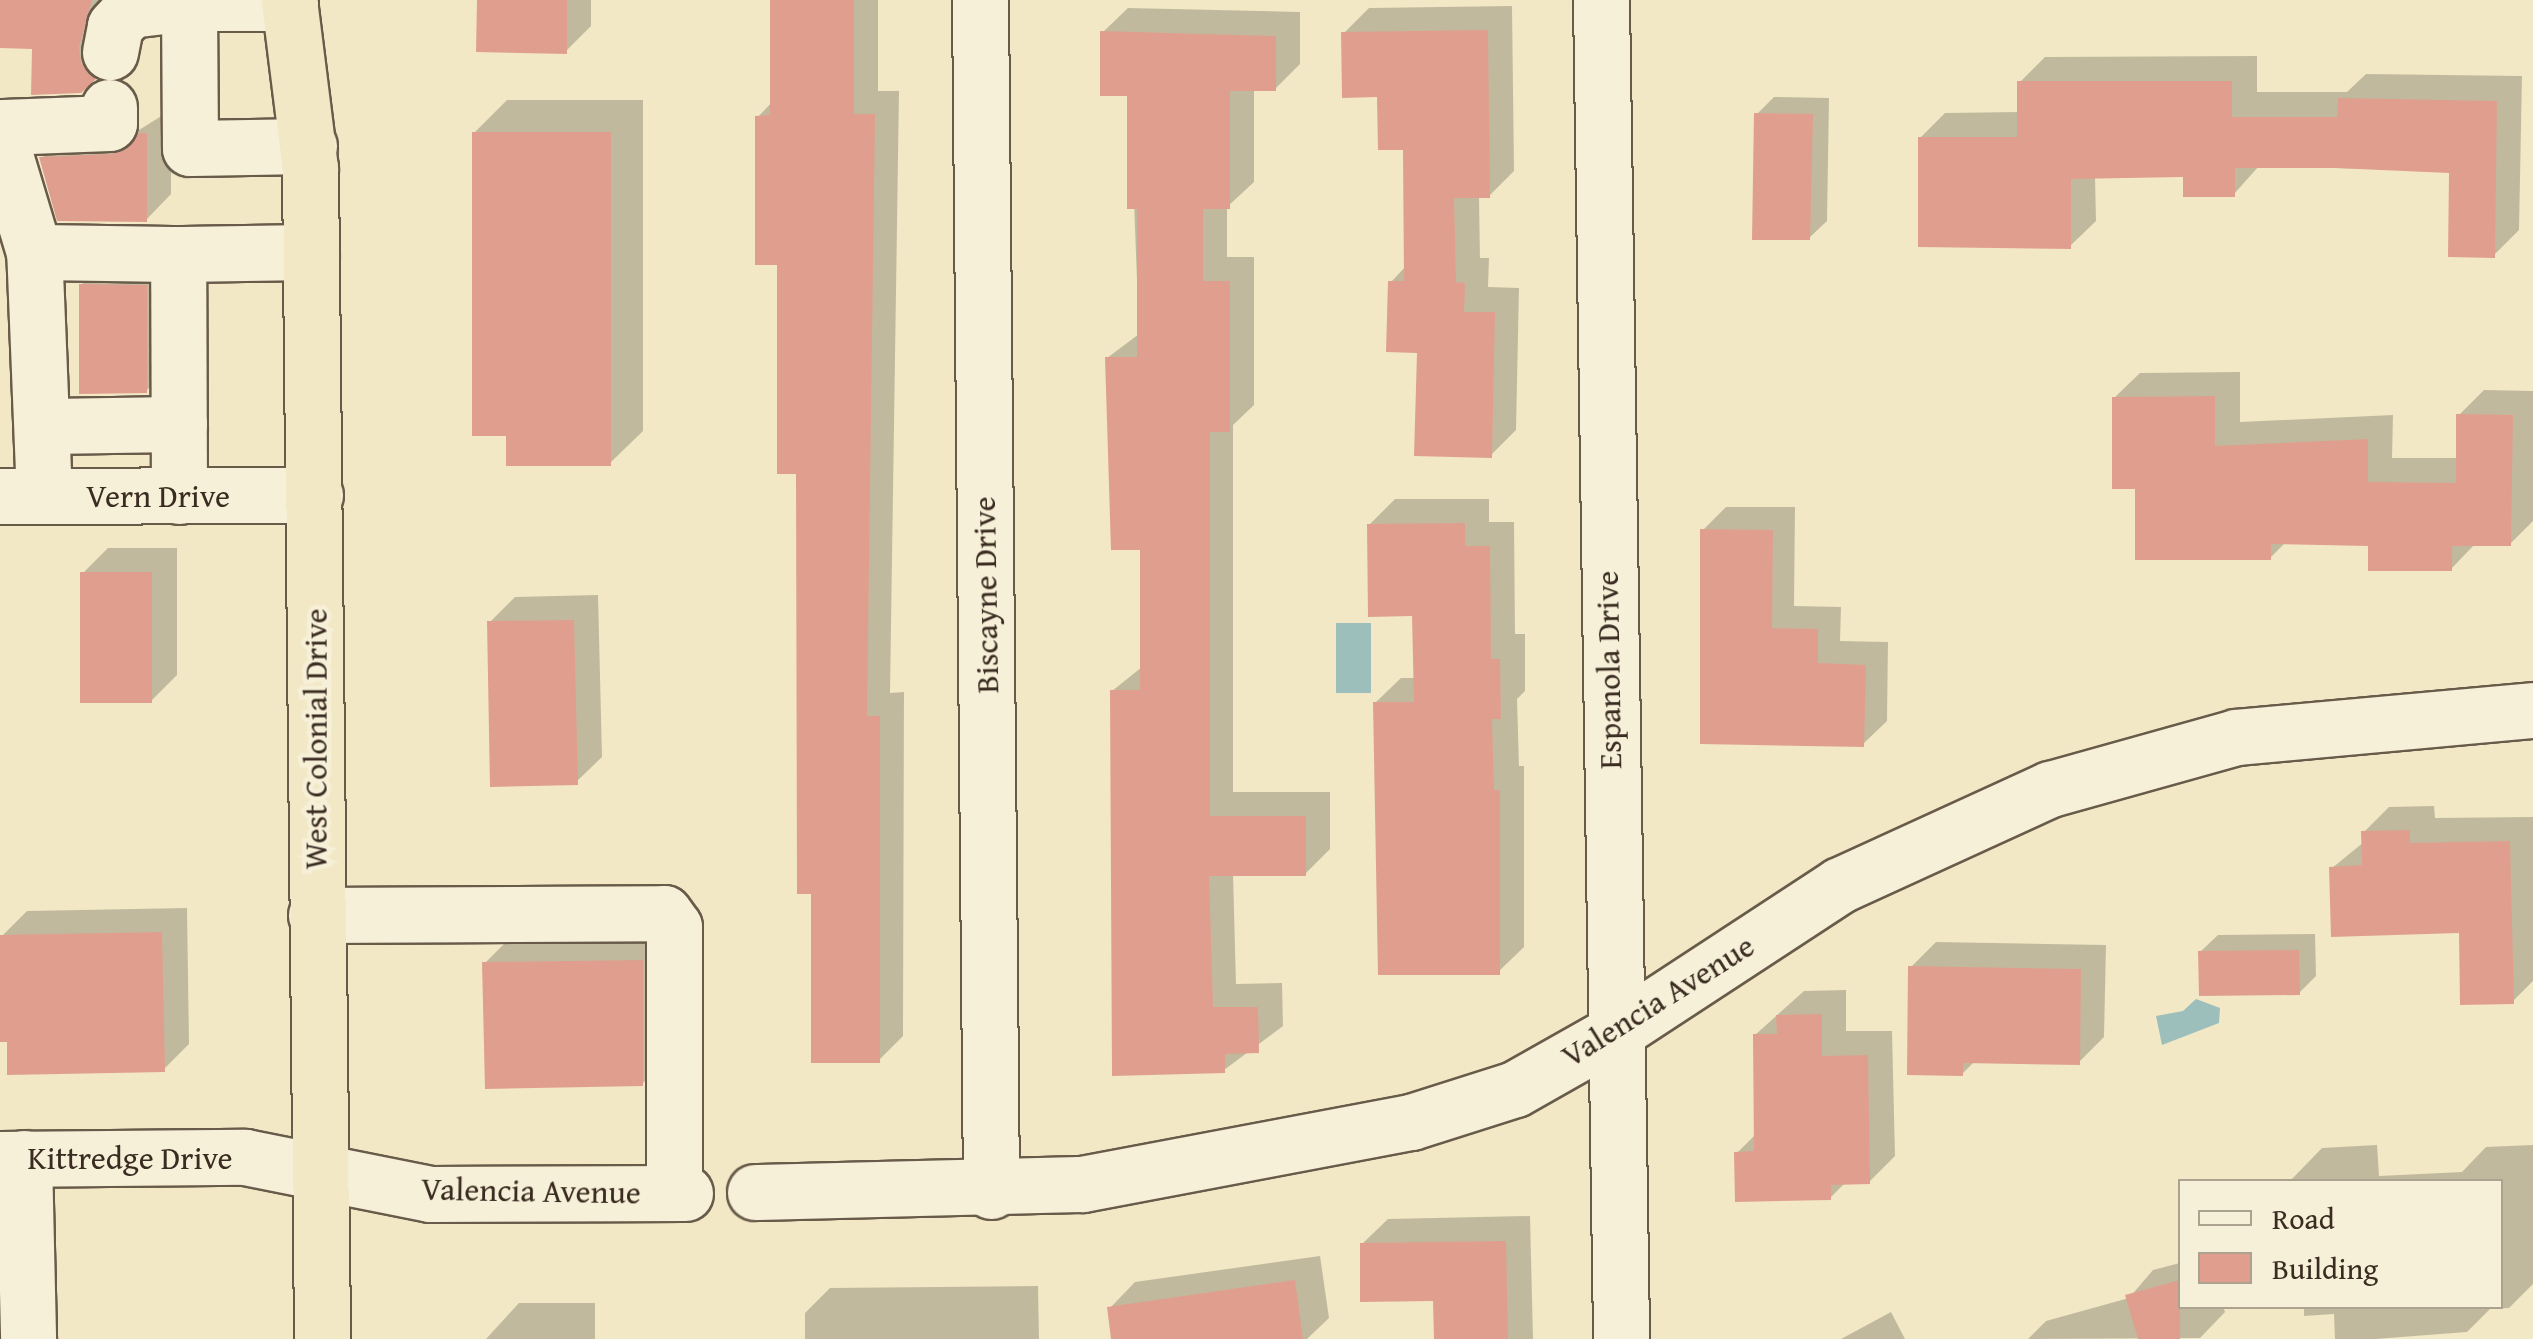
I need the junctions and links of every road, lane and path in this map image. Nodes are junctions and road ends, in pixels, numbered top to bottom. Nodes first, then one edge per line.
1 (980, 0) edge
2 (1601, 0) edge
3 (301, 1) edge
4 (189, 3) junction
5 (110, 52) dead end
6 (189, 122) junction
7 (2, 126) edge
8 (309, 143) junction
9 (34, 252) junction
10 (311, 252) junction
11 (178, 254) junction
12 (179, 424) junction
13 (45, 426) junction
14 (315, 495) junction
15 (22, 496) edge
16 (179, 496) junction
17 (2533, 710) edge
18 (316, 915) junction
19 (1614, 1033) junction
20 (12, 1159) edge
21 (318, 1174) junction
22 (991, 1191) junction
23 (755, 1192) dead end
24 (28, 1339) edge
25 (322, 1339) edge
26 (1621, 1339) edge

1 - 22 street, Biscayne Drive
2 - 19 street, Espanola Drive
3 - 4 street
3 - 8 highway, West Colonial Drive
4 - 5 street
4 - 6 street
6 - 7 street
6 - 8 street
7 - 9 street
8 - 10 highway, West Colonial Drive
9 - 11 street
9 - 13 street
10 - 11 street
10 - 14 highway, West Colonial Drive
11 - 12 street
12 - 13 street
12 - 16 street
13 - 15 street
14 - 16 street, Vern Drive
14 - 18 highway, West Colonial Drive
15 - 16 street, Vern Drive
17 - 19 street, Valencia Avenue
18 - 21 highway, West Colonial Drive
18 - 21 street, Valencia Avenue
19 - 22 street, Valencia Avenue
19 - 26 street, Espanola Drive
20 - 21 street, Kittredge Drive
20 - 24 street
21 - 25 highway, West Colonial Drive
22 - 23 street, Valencia Avenue

